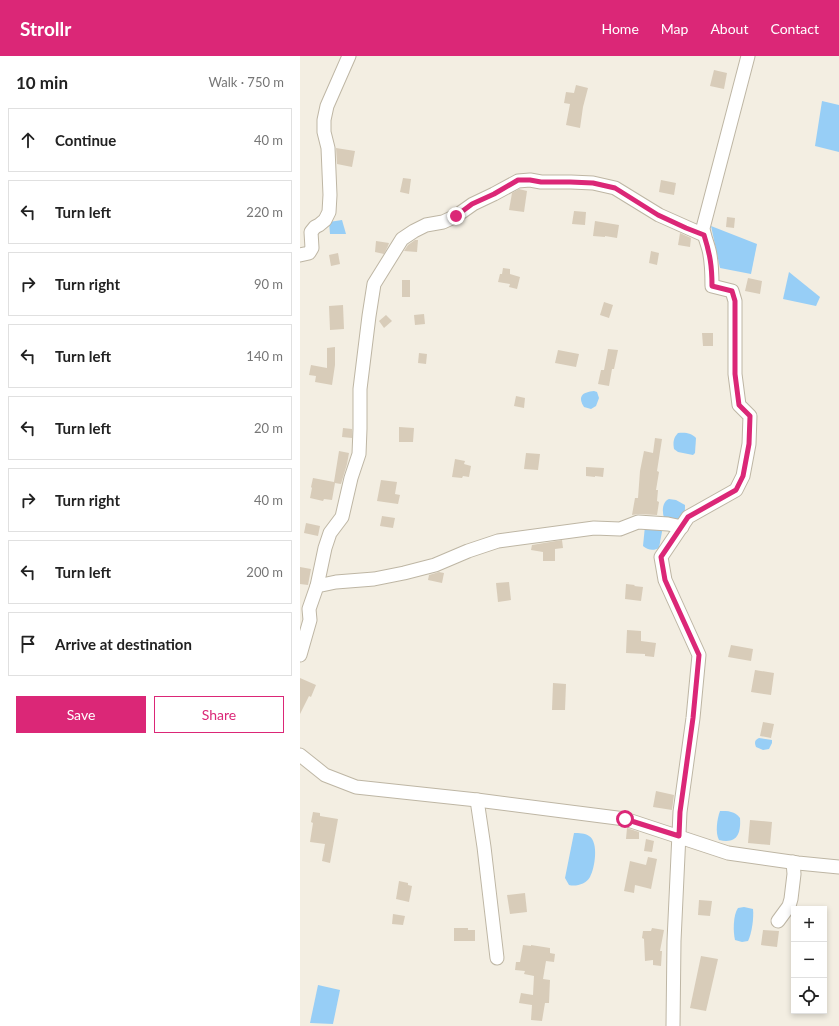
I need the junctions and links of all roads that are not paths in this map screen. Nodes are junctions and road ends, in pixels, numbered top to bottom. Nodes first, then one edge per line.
1 (349, 56) edge
2 (748, 56) edge
3 (704, 235) junction
4 (300, 255) edge
5 (682, 527) junction
6 (317, 586) junction
7 (300, 656) edge
8 (300, 755) edge
9 (477, 800) junction
10 (679, 836) junction
11 (793, 862) junction
12 (839, 867) edge
13 (778, 921) dead end
14 (497, 958) dead end
15 (673, 1026) edge

1 - 4 street
2 - 3 street
3 - 5 street
3 - 6 street
5 - 6 street
5 - 10 street
6 - 7 street
8 - 9 street
9 - 10 street
9 - 14 street
10 - 11 street
10 - 15 street
11 - 12 street
11 - 13 street

